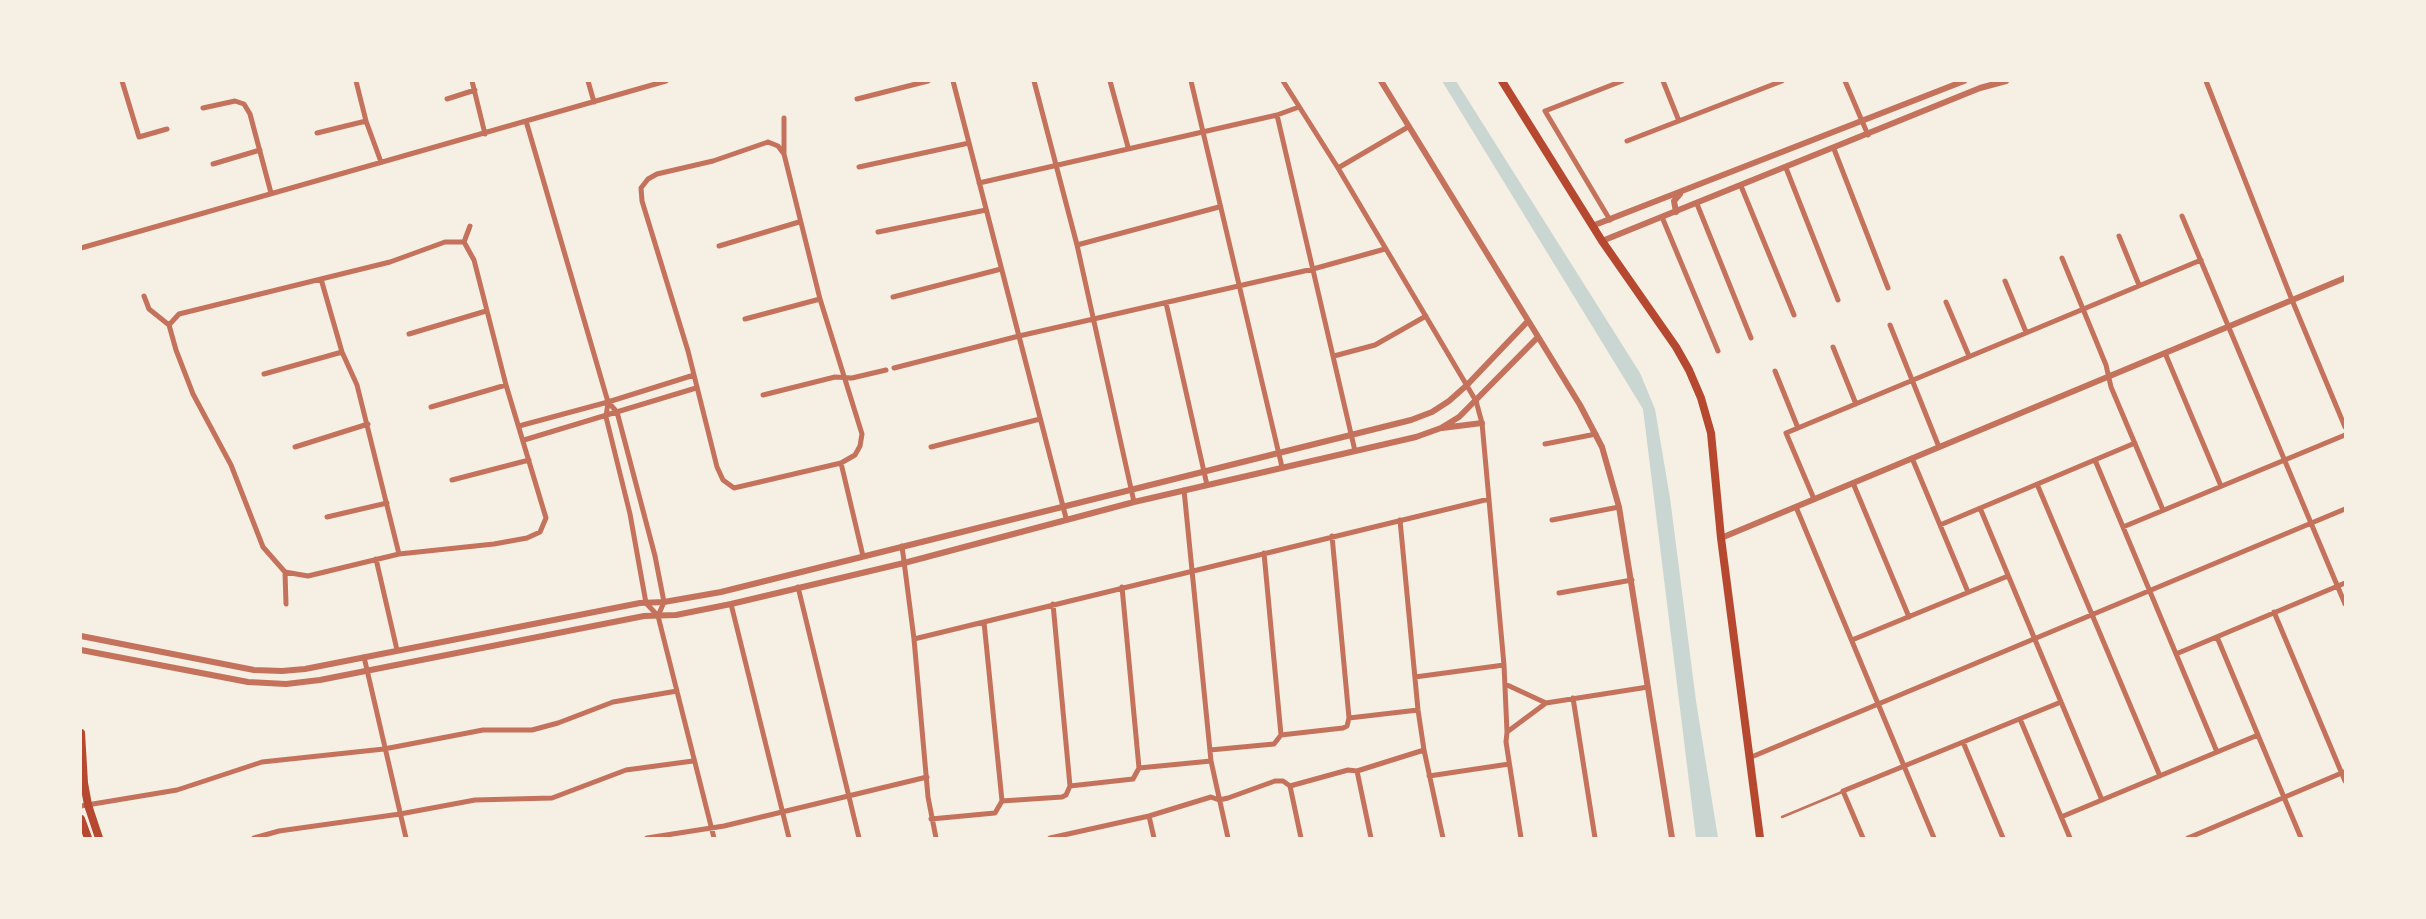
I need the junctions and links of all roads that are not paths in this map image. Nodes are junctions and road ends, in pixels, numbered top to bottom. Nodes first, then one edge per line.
1 (122, 81) edge
2 (356, 81) edge
3 (472, 81) edge
4 (588, 81) edge
5 (666, 81) edge
6 (928, 81) edge
7 (953, 81) edge
8 (1034, 81) edge
9 (1110, 81) edge
10 (1191, 81) edge
11 (1283, 81) edge
12 (1381, 81) edge
13 (1502, 81) edge
14 (1622, 81) edge
15 (1663, 81) edge
16 (1782, 81) edge
17 (1846, 81) edge
18 (1964, 81) edge
19 (2006, 81) edge
20 (2206, 81) edge
21 (475, 90) junction
22 (857, 99) dead end
23 (447, 100) dead end
24 (594, 102) junction
25 (1299, 107) junction
26 (203, 108) dead end
27 (1277, 115) junction
28 (784, 118) dead end
29 (366, 121) junction
30 (1679, 121) junction
31 (1862, 121) junction
32 (526, 122) junction
33 (1408, 127) junction
34 (167, 129) dead end
35 (1204, 131) junction
36 (317, 133) dead end
37 (485, 134) junction
38 (1868, 135) junction
39 (1628, 141) dead end
40 (969, 143) junction
41 (1128, 147) junction
42 (1834, 149) junction
43 (260, 150) junction
44 (784, 154) junction
45 (381, 162) junction
46 (213, 164) dead end
47 (1056, 165) junction
48 (859, 167) dead end
49 (1338, 168) junction
50 (1786, 168) junction
51 (979, 183) junction
52 (1742, 186) junction
53 (1684, 192) junction
54 (271, 193) junction
55 (1697, 204) junction
56 (1219, 207) junction
57 (986, 210) junction
58 (1676, 212) junction
59 (2182, 216) dead end
60 (1662, 218) junction
61 (1610, 220) junction
62 (799, 222) junction
63 (470, 226) dead end
64 (1592, 226) junction
65 (878, 232) dead end
66 (2119, 236) dead end
67 (1602, 241) junction
68 (464, 242) junction
69 (719, 246) dead end
70 (1077, 246) junction
71 (81, 248) edge
72 (1385, 249) junction
73 (2062, 258) dead end
74 (2201, 260) junction
75 (1002, 269) junction
76 (1313, 269) junction
77 (2345, 278) edge
78 (320, 279) junction
79 (2005, 281) dead end
80 (2139, 285) junction
81 (1238, 286) junction
82 (1888, 288) dead end
83 (144, 296) dead end
84 (892, 297) dead end
85 (820, 299) junction
86 (1838, 300) dead end
87 (2292, 300) junction
88 (1946, 302) dead end
89 (1166, 303) junction
90 (2082, 309) junction
91 (486, 311) junction
92 (1794, 315) dead end
93 (1426, 316) junction
94 (746, 319) dead end
95 (1094, 320) junction
96 (1528, 321) junction
97 (169, 325) junction
98 (1890, 325) dead end
99 (2228, 326) junction
100 (2026, 332) junction
101 (409, 334) dead end
102 (1019, 336) junction
103 (1538, 337) junction
104 (1751, 338) dead end
105 (1833, 347) dead end
106 (1718, 351) dead end
107 (342, 352) junction
108 (2165, 353) junction
109 (1334, 356) junction
110 (1969, 356) junction
111 (894, 368) dead end
112 (886, 370) dead end
113 (1775, 372) dead end
114 (264, 374) dead end
115 (694, 375) junction
116 (2108, 376) junction
117 (844, 378) junction
118 (1912, 380) junction
119 (506, 385) junction
120 (1467, 385) junction
121 (696, 388) junction
122 (763, 395) dead end
123 (1476, 401) junction
124 (608, 402) junction
125 (1856, 404) junction
126 (431, 407) dead end
127 (617, 412) junction
128 (606, 417) junction
129 (1040, 419) junction
130 (1482, 423) junction
131 (368, 424) junction
132 (519, 426) junction
133 (2345, 427) edge
134 (1441, 428) junction
135 (1798, 428) junction
136 (1596, 434) junction
137 (2345, 434) edge
138 (1352, 435) junction
139 (524, 440) junction
140 (2135, 443) junction
141 (1545, 444) dead end
142 (295, 447) dead end
143 (931, 447) dead end
144 (1939, 447) junction
145 (1355, 451) junction
146 (1279, 452) junction
147 (1912, 458) junction
148 (529, 460) junction
149 (2095, 460) junction
150 (2284, 460) junction
151 (841, 463) junction
152 (1282, 467) junction
153 (1203, 471) junction
154 (452, 480) dead end
155 (1853, 483) junction
156 (2038, 484) junction
157 (1207, 485) junction
158 (2222, 486) junction
159 (1130, 488) junction
160 (1184, 490) junction
161 (1489, 499) junction
162 (1814, 499) junction
163 (1134, 502) junction
164 (387, 503) junction
165 (1063, 506) junction
166 (1619, 507) junction
167 (1796, 507) junction
168 (1980, 508) junction
169 (2345, 509) edge
170 (2163, 510) junction
171 (327, 517) dead end
172 (1066, 518) junction
173 (1400, 520) junction
174 (1552, 520) dead end
175 (2311, 524) junction
176 (1940, 525) junction
177 (2123, 527) junction
178 (1332, 536) junction
179 (1722, 538) junction
180 (902, 546) junction
181 (1264, 553) junction
182 (399, 554) junction
183 (863, 556) junction
184 (376, 559) junction
185 (904, 563) junction
186 (1193, 570) junction
187 (285, 572) junction
188 (2008, 576) junction
189 (1632, 580) junction
190 (2345, 583) edge
191 (2337, 586) junction
192 (798, 587) junction
193 (1122, 588) junction
194 (2150, 591) junction
195 (1968, 592) junction
196 (1559, 593) dead end
197 (664, 602) junction
198 (646, 603) junction
199 (286, 604) dead end
200 (731, 604) junction
201 (1053, 604) junction
202 (2345, 604) edge
203 (2274, 612) junction
204 (2092, 615) junction
205 (658, 616) junction
206 (1909, 617) junction
207 (984, 622) junction
208 (81, 636) edge
209 (2217, 637) junction
210 (914, 638) junction
211 (2034, 639) junction
212 (1852, 640) junction
213 (81, 650) edge
214 (397, 650) junction
215 (2176, 654) junction
216 (364, 657) junction
217 (1504, 664) junction
218 (305, 669) junction
219 (366, 671) junction
220 (1415, 677) junction
221 (307, 682) junction
222 (1505, 684) junction
223 (1648, 687) junction
224 (678, 691) junction
225 (1573, 698) junction
226 (2061, 702) junction
227 (1546, 703) junction
228 (1878, 704) junction
229 (1418, 710) junction
230 (1349, 718) junction
231 (2020, 719) junction
232 (1507, 732) junction
233 (81, 733) edge
234 (1281, 735) junction
235 (2258, 735) junction
236 (1963, 742) junction
237 (384, 749) junction
238 (1210, 750) junction
239 (1424, 750) junction
240 (2217, 752) junction
241 (1749, 758) junction
242 (693, 761) junction
243 (1211, 761) junction
244 (1509, 764) junction
245 (1904, 766) junction
246 (1139, 768) junction
247 (1357, 771) junction
248 (2343, 773) edge
249 (1429, 776) junction
250 (2160, 776) junction
251 (927, 777) junction
252 (2345, 781) edge
253 (1070, 786) junction
254 (1290, 786) junction
255 (83, 789) edge
256 (1843, 791) junction
257 (849, 796) junction
258 (2284, 798) junction
259 (1219, 800) junction
260 (2102, 800) junction
261 (1002, 801) junction
262 (85, 805) edge
263 (783, 812) junction
264 (400, 814) junction
265 (1149, 816) junction
266 (1782, 817) dead end
267 (2061, 817) junction
268 (81, 819) edge
269 (932, 819) junction
270 (712, 828) junction
271 (1083, 835) edge
272 (88, 838) edge
273 (99, 838) edge
274 (254, 838) edge
275 (406, 838) edge
276 (647, 838) edge
277 (714, 838) edge
278 (789, 838) edge
279 (859, 838) edge
280 (936, 838) edge
281 (1050, 838) edge
282 (1154, 838) edge
283 (1228, 838) edge
284 (1301, 838) edge
285 (1371, 838) edge
286 (1443, 838) edge
287 (1521, 838) edge
288 (1595, 838) edge
289 (1672, 838) edge
290 (1760, 838) edge
291 (1863, 838) edge
292 (1934, 838) edge
293 (2003, 838) edge
294 (2070, 838) edge
295 (2188, 838) edge
296 (2301, 838) edge

1 - 34 street
2 - 29 street
3 - 21 street
4 - 24 street
5 - 24 street
6 - 22 street
7 - 40 street
8 - 47 street
9 - 41 street
10 - 35 street
11 - 25 street
12 - 33 street
13 - 64 main road
14 - 61 street
15 - 30 street
16 - 30 street
17 - 31 street
18 - 31 street
19 - 38 street
20 - 87 street
21 - 23 street
21 - 37 street
24 - 32 street
25 - 27 street
25 - 49 street
26 - 43 street
27 - 35 street
27 - 76 street
28 - 44 street
29 - 36 street
29 - 45 street
30 - 39 street
31 - 38 street
31 - 53 street
32 - 37 street
32 - 124 street
33 - 49 street
33 - 96 street
35 - 41 street
35 - 56 street
37 - 45 street
38 - 42 street
40 - 48 street
40 - 51 street
41 - 47 street
42 - 50 street
42 - 82 street
43 - 46 street
43 - 54 street
44 - 62 street
44 - 115 street
45 - 54 street
47 - 51 street
47 - 70 street
49 - 72 street
50 - 52 street
50 - 86 street
51 - 57 street
52 - 55 street
52 - 92 street
53 - 58 street
53 - 61 street
54 - 71 street
55 - 58 street
55 - 104 street
56 - 70 street
56 - 81 street
57 - 65 street
57 - 75 street
58 - 60 street
59 - 74 street
60 - 67 street
60 - 106 street
61 - 64 street
62 - 69 street
62 - 85 street
63 - 68 street
64 - 67 main road
66 - 80 street
67 - 179 main road
68 - 78 street
68 - 91 street
70 - 95 street
72 - 76 street
72 - 93 street
73 - 90 street
74 - 80 street
74 - 99 street
75 - 84 street
75 - 102 street
76 - 81 street
76 - 109 street
77 - 87 street
78 - 97 street
78 - 107 street
79 - 100 street
80 - 90 street
81 - 89 street
81 - 146 street
83 - 97 street
85 - 94 street
85 - 117 street
87 - 99 street
87 - 133 street
88 - 110 street
89 - 95 street
89 - 153 street
90 - 100 street
90 - 116 street
91 - 101 street
91 - 119 street
93 - 109 street
93 - 120 street
95 - 102 street
95 - 159 street
96 - 103 street
96 - 120 street
97 - 187 street
98 - 118 street
99 - 108 street
99 - 150 street
100 - 110 street
102 - 111 street
102 - 129 street
103 - 123 street
103 - 136 street
105 - 125 street
107 - 114 street
107 - 131 street
108 - 116 street
108 - 158 street
109 - 138 street
110 - 118 street
112 - 117 street
113 - 135 street
115 - 121 street
115 - 124 street
116 - 140 street
116 - 144 street
117 - 122 street
117 - 151 street
118 - 125 street
118 - 144 street
119 - 126 street
119 - 132 street
120 - 123 street
120 - 138 street
121 - 127 street
121 - 151 street
123 - 130 street
123 - 134 street
124 - 127 street
124 - 128 street
124 - 132 street
125 - 135 street
127 - 128 street
127 - 197 street
128 - 139 street
128 - 198 street
129 - 143 street
129 - 165 street
130 - 134 street
130 - 161 street
131 - 142 street
131 - 164 street
132 - 139 street
134 - 145 street
135 - 162 street
136 - 141 street
136 - 166 street
137 - 150 street
138 - 145 street
138 - 146 street
139 - 148 street
140 - 149 street
140 - 170 street
144 - 147 street
145 - 152 street
146 - 152 street
146 - 153 street
147 - 155 street
147 - 176 street
148 - 154 street
148 - 182 street
149 - 156 street
149 - 177 street
150 - 158 street
150 - 175 street
151 - 183 street
152 - 157 street
153 - 157 street
153 - 159 street
155 - 162 street
155 - 206 street
156 - 168 street
156 - 204 street
157 - 160 street
158 - 170 street
159 - 163 street
159 - 165 street
160 - 163 street
160 - 186 street
161 - 173 street
161 - 217 street
162 - 167 street
163 - 172 street
164 - 171 street
164 - 182 street
165 - 172 street
165 - 180 street
166 - 174 street
166 - 189 street
167 - 179 street
167 - 212 street
168 - 176 street
168 - 188 street
169 - 175 street
170 - 177 street
172 - 185 street
173 - 178 street
173 - 220 street
175 - 191 street
175 - 194 street
176 - 195 street
177 - 194 street
178 - 181 street
178 - 230 street
179 - 241 main road
180 - 183 street
180 - 185 street
181 - 186 street
181 - 234 street
182 - 184 street
183 - 197 street
184 - 187 street
184 - 214 street
185 - 192 street
185 - 210 street
186 - 193 street
186 - 238 street
187 - 199 street
188 - 195 street
188 - 211 street
189 - 196 street
189 - 223 street
190 - 191 street
191 - 202 street
191 - 203 street
192 - 200 street
192 - 257 street
193 - 201 street
193 - 246 street
194 - 204 street
194 - 215 street
195 - 206 street
197 - 198 street
197 - 205 street
198 - 205 street
198 - 214 street
200 - 205 street
200 - 263 street
201 - 207 street
201 - 253 street
203 - 209 street
203 - 248 street
204 - 211 street
204 - 250 street
205 - 219 street
205 - 224 street
206 - 212 street
207 - 210 street
207 - 261 street
208 - 218 street
209 - 215 street
209 - 235 street
210 - 251 street
211 - 226 street
211 - 228 street
212 - 228 street
213 - 221 street
214 - 216 street
215 - 240 street
216 - 218 street
216 - 219 street
217 - 220 street
217 - 222 street
218 - 221 street
219 - 221 street
219 - 237 street
220 - 229 street
222 - 227 street
222 - 232 street
223 - 225 street
223 - 289 street
224 - 237 street
224 - 242 street
225 - 227 street
225 - 288 street
226 - 231 street
226 - 260 street
227 - 232 street
228 - 241 street
228 - 245 street
229 - 230 street
229 - 239 street
230 - 234 street
231 - 236 street
231 - 267 street
232 - 244 street
233 - 255 main road
234 - 238 street
235 - 240 street
235 - 258 street
236 - 245 street
236 - 293 street
237 - 262 street
237 - 264 street
238 - 243 street
239 - 247 street
239 - 249 street
240 - 250 street
241 - 290 main road
242 - 264 street
242 - 270 street
243 - 246 street
243 - 259 street
244 - 249 street
244 - 287 street
245 - 256 street
245 - 292 street
246 - 253 street
247 - 254 street
247 - 285 street
248 - 252 street
248 - 258 street
249 - 286 street
250 - 260 street
251 - 257 street
251 - 269 street
253 - 261 street
254 - 259 street
254 - 284 street
255 - 262 main road
256 - 266 lane
256 - 291 street
257 - 263 street
257 - 279 street
258 - 295 street
258 - 296 street
259 - 265 street
259 - 283 street
260 - 267 street
261 - 269 street
262 - 273 main road
263 - 270 street
263 - 278 street
264 - 274 street
264 - 275 street
265 - 271 street
265 - 282 street
267 - 294 street
268 - 272 main road
269 - 280 street
270 - 276 street
270 - 277 street
271 - 281 street

